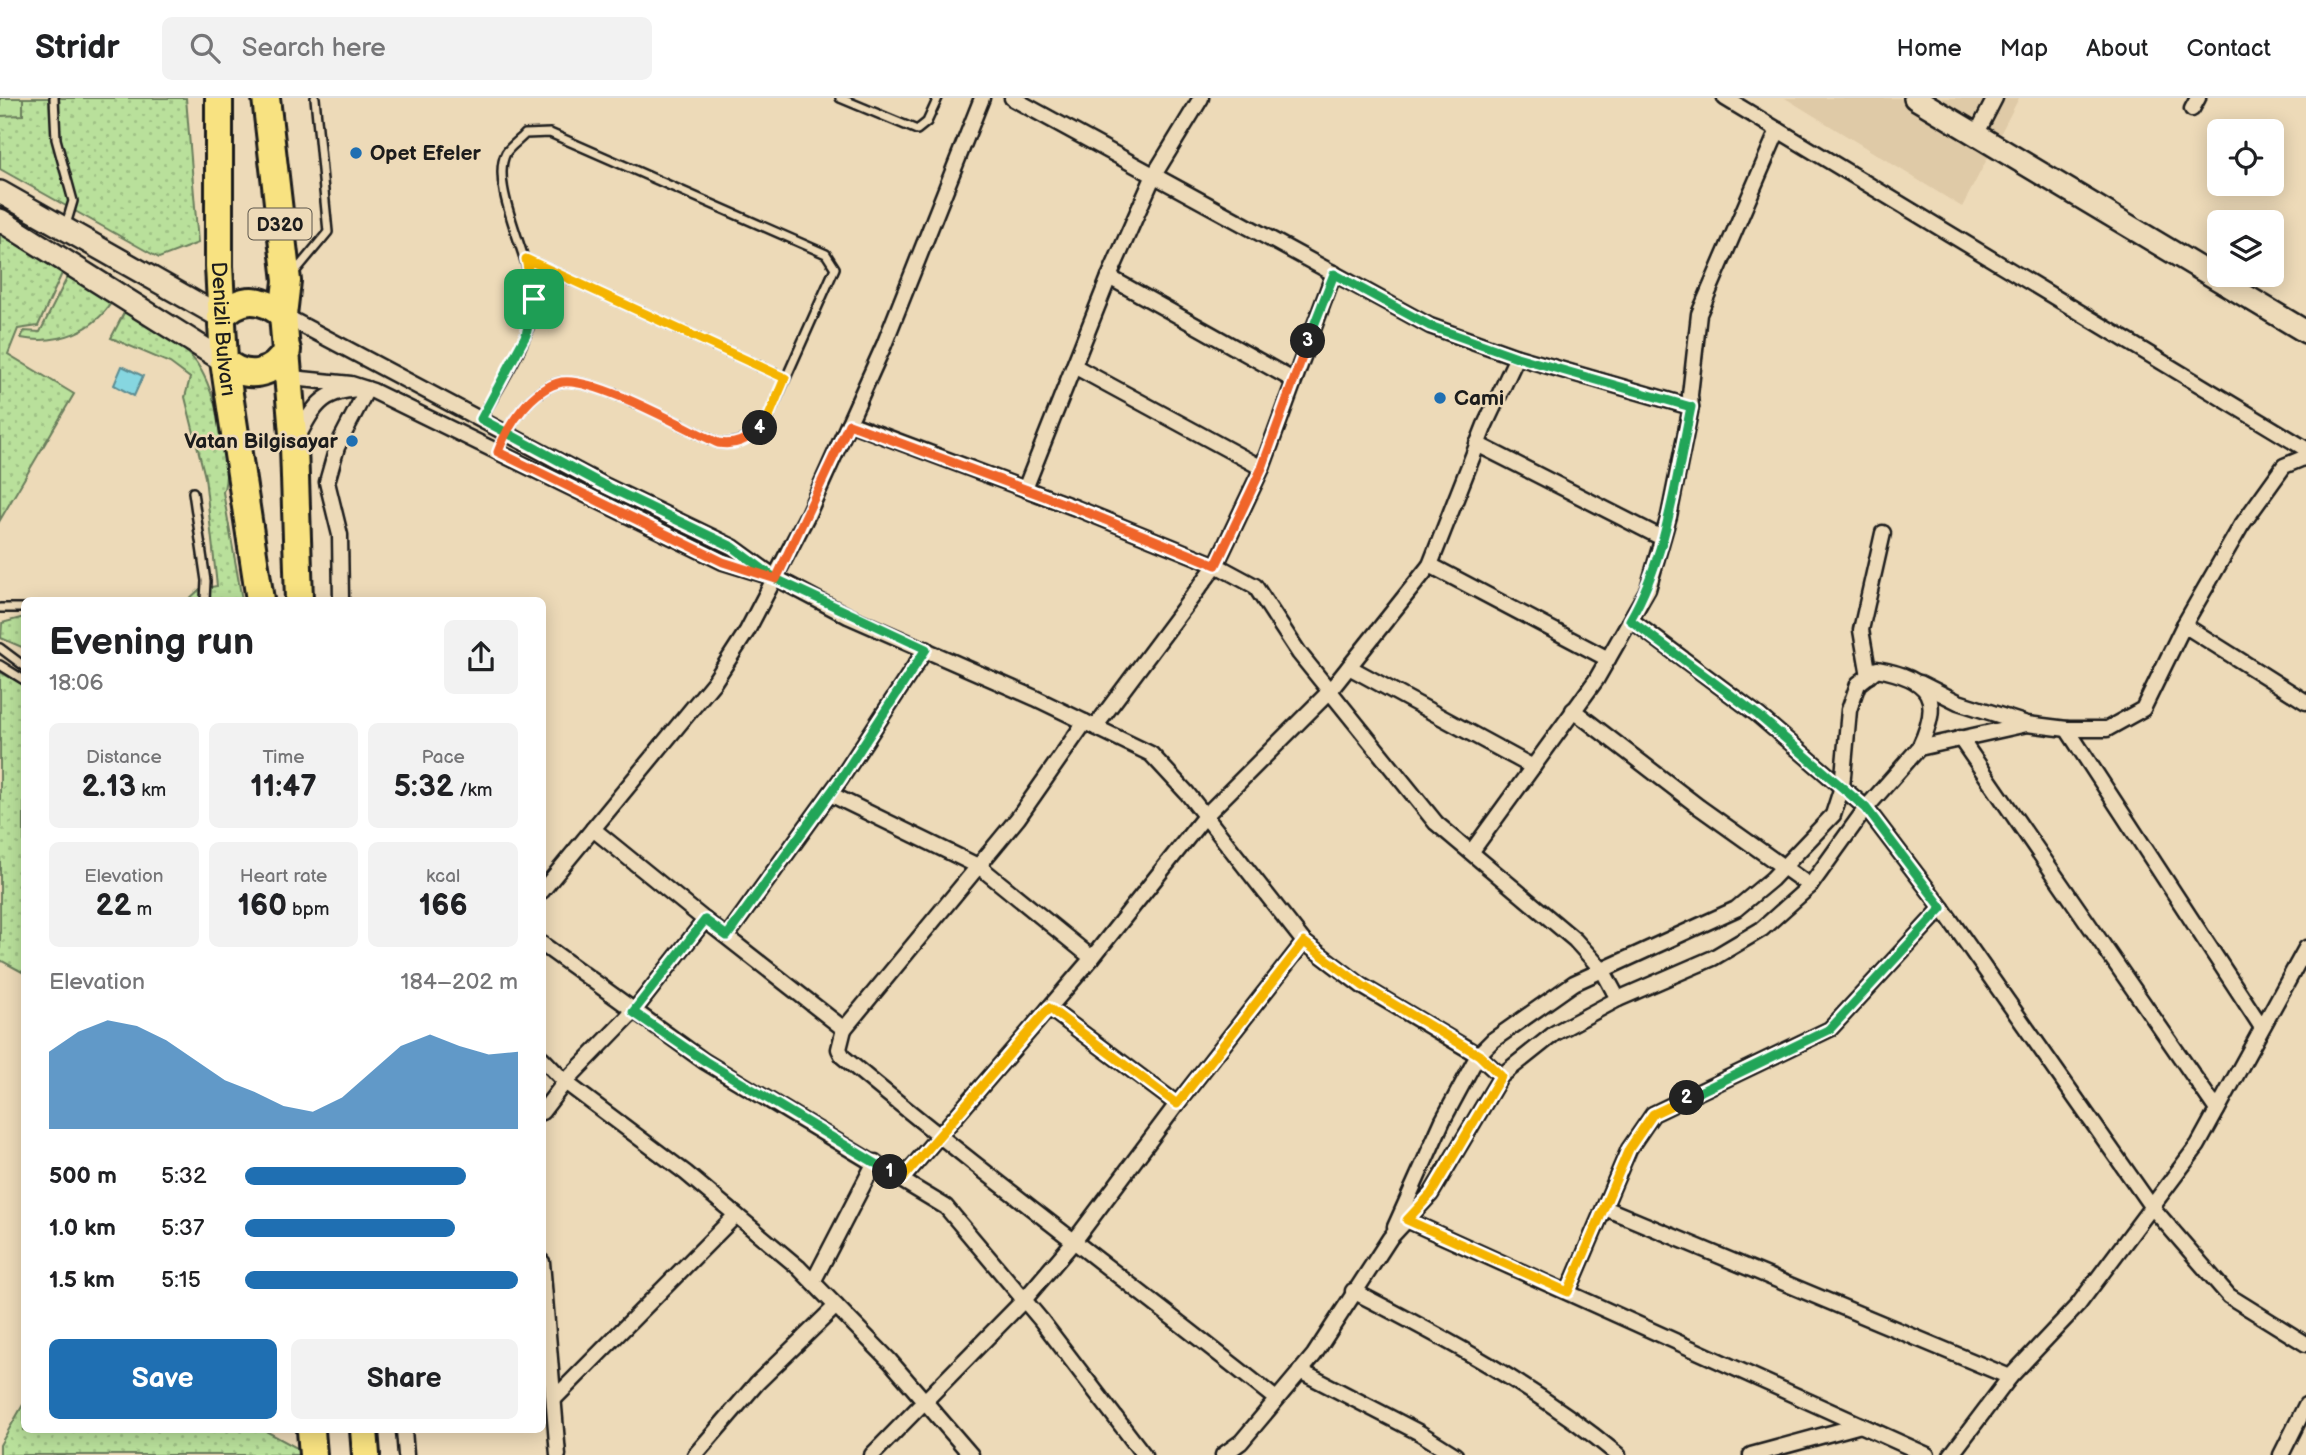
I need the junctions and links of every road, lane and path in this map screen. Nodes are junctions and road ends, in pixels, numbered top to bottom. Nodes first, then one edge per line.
1 (54, 98) edge
2 (219, 98) edge
3 (266, 98) edge
4 (315, 98) edge
5 (840, 98) edge
6 (938, 98) edge
7 (982, 98) edge
8 (1012, 98) edge
9 (1201, 98) edge
10 (1725, 98) edge
11 (1915, 98) edge
12 (1994, 98) edge
13 (1779, 130) junction
14 (1976, 135) junction
15 (1154, 175) junction
16 (0, 192) edge
17 (0, 220) edge
18 (65, 228) junction
19 (526, 259) junction
20 (1334, 274) junction
21 (1109, 277) junction
22 (287, 281) junction
23 (284, 315) junction
24 (221, 317) junction
25 (2306, 332) edge
26 (287, 349) junction
27 (1517, 357) junction
28 (224, 361) junction
29 (1074, 366) junction
30 (251, 374) junction
31 (289, 378) junction
32 (785, 378) junction
33 (1293, 380) junction
34 (367, 389) junction
35 (1691, 407) junction
36 (481, 419) junction
37 (849, 424) junction
38 (505, 432) junction
39 (1477, 444) junction
40 (294, 446) junction
41 (2306, 449) edge
42 (498, 452) junction
43 (2306, 457) edge
44 (1262, 468) junction
45 (1025, 489) junction
46 (193, 492) dead end
47 (1882, 533) dead end
48 (1662, 538) junction
49 (1216, 565) junction
50 (1430, 565) junction
51 (776, 579) junction
52 (205, 597) edge
53 (260, 597) edge
54 (299, 597) edge
55 (341, 597) edge
56 (0, 608) edge
57 (21, 608) edge
58 (1630, 620) junction
59 (2184, 625) junction
60 (0, 648) edge
61 (926, 649) junction
62 (1608, 659) junction
63 (21, 664) edge
64 (0, 665) edge
65 (1349, 667) junction
66 (1868, 676) junction
67 (21, 678) edge
68 (1919, 682) junction
69 (1329, 692) junction
70 (2306, 702) edge
71 (1573, 710) junction
72 (1090, 724) junction
73 (2027, 724) junction
74 (2067, 729) junction
75 (1960, 737) junction
76 (1919, 748) junction
77 (1533, 767) junction
78 (1842, 788) junction
79 (830, 794) junction
80 (1866, 808) junction
81 (1205, 817) junction
82 (593, 829) junction
83 (1472, 852) junction
84 (980, 867) junction
85 (1783, 867) junction
86 (546, 886) edge
87 (1810, 886) junction
88 (1942, 908) junction
89 (705, 920) junction
90 (727, 936) junction
91 (1304, 942) junction
92 (546, 947) edge
93 (2306, 948) edge
94 (1092, 958) junction
95 (1603, 971) junction
96 (1618, 999) junction
97 (1049, 1008) junction
98 (633, 1012) junction
99 (2261, 1026) junction
100 (844, 1029) junction
101 (1479, 1055) junction
102 (546, 1062) edge
103 (1501, 1076) junction
104 (565, 1082) junction
105 (1177, 1104) junction
106 (546, 1107) edge
107 (2217, 1110) junction
108 (937, 1136) junction
109 (875, 1162) junction
110 (902, 1179) junction
111 (2151, 1206) junction
112 (1605, 1208) junction
113 (736, 1215) junction
114 (1407, 1220) junction
115 (1390, 1238) junction
116 (1075, 1240) junction
117 (813, 1282) junction
118 (1353, 1291) junction
119 (1568, 1292) junction
120 (1024, 1300) junction
121 (836, 1306) junction
122 (546, 1308) edge
123 (2306, 1344) edge
124 (1300, 1371) junction
125 (2010, 1377) junction
126 (554, 1399) junction
127 (1276, 1399) junction
128 (926, 1403) junction
129 (2306, 1405) edge
130 (1861, 1426) junction
131 (311, 1433) edge
132 (364, 1433) edge
133 (404, 1433) edge
134 (1226, 1454) edge
135 (313, 1455) edge
136 (366, 1455) edge
137 (406, 1455) edge
138 (558, 1455) edge
139 (695, 1455) edge
140 (872, 1455) edge
141 (971, 1455) edge
142 (1144, 1455) edge
143 (1455, 1455) edge
144 (1618, 1455) edge
145 (1751, 1455) edge
146 (1927, 1455) edge
147 (1951, 1455) edge
148 (2281, 1455) edge

1 - 18 lane
2 - 24 highway, Denizli Bulvarı / D320
3 - 22 highway, D320
4 - 22 lane
5 - 6 lane
7 - 37 street
8 - 15 street
9 - 15 street
10 - 13 street
11 - 14 street
12 - 14 street
13 - 35 street
13 - 41 street
14 - 25 street
15 - 20 street
15 - 21 street
16 - 18 street
17 - 28 street
18 - 24 street
19 - 32 lane
19 - 32 lane
19 - 36 lane
20 - 27 street
20 - 33 street
21 - 29 street
21 - 33 street
22 - 23 highway, D320
23 - 24 highway
23 - 26 highway, D320
23 - 36 street
24 - 28 highway, Denizli Bulvarı / D320
26 - 30 highway
26 - 31 highway, D320
27 - 35 street
27 - 39 street
28 - 30 highway
28 - 53 highway, Denizli Bulvarı / D320
29 - 44 street
29 - 45 street
30 - 31 street
31 - 34 street
31 - 40 highway, D320
32 - 38 lane
33 - 44 street
34 - 40 street
34 - 42 street
34 - 55 street
35 - 48 street
36 - 38 street
37 - 45 street
37 - 51 street
38 - 42 lane
38 - 51 street
39 - 48 street
39 - 50 street
40 - 54 highway, D320
42 - 51 street
43 - 59 street
44 - 49 street
45 - 49 street
46 - 52 lane
47 - 66 street
48 - 58 street
49 - 69 street
49 - 72 street
50 - 62 street
50 - 65 street
51 - 61 street
51 - 82 street
56 - 57 lane
58 - 62 street
58 - 78 street
59 - 70 street
59 - 74 street
60 - 63 lane
61 - 72 street
61 - 79 street
62 - 71 street
64 - 67 lane
65 - 69 street
65 - 77 street
66 - 68 street
66 - 78 street
68 - 73 street
68 - 76 street
69 - 81 street
69 - 83 street
71 - 77 street
71 - 85 street
72 - 81 street
72 - 84 street
73 - 74 street
73 - 75 street
74 - 99 street
75 - 76 street
75 - 107 street
76 - 80 street
77 - 83 street
78 - 80 street
78 - 85 street
79 - 84 street
79 - 90 street
80 - 87 street
80 - 88 street
81 - 91 street
81 - 94 street
82 - 86 street
82 - 89 street
83 - 95 street
84 - 94 street
84 - 100 street
85 - 87 street
85 - 95 street
87 - 96 street
88 - 111 street
88 - 112 street
89 - 90 street
89 - 98 street
90 - 100 street
91 - 101 street
91 - 105 street
92 - 98 street
93 - 99 street
94 - 97 street
95 - 96 street
95 - 101 street
96 - 103 street
97 - 105 street
97 - 108 street
98 - 104 street
98 - 109 street
99 - 107 street
100 - 108 street
101 - 103 street
101 - 115 street
102 - 104 street
103 - 114 street
104 - 106 street
104 - 113 street
105 - 116 street
107 - 111 street
108 - 110 street
108 - 116 street
109 - 110 street
109 - 117 street
110 - 120 street
111 - 123 street
111 - 125 street
112 - 119 street
112 - 125 street
113 - 117 street
113 - 126 street
114 - 115 street
114 - 119 street
115 - 118 street
116 - 120 street
116 - 127 street
117 - 121 street
118 - 124 street
118 - 144 street
119 - 130 street
120 - 128 street
120 - 142 street
121 - 128 street
121 - 139 street
122 - 126 street
124 - 127 street
124 - 143 street
125 - 147 street
126 - 138 street
127 - 134 street
128 - 140 street
128 - 141 street
129 - 148 street
130 - 145 street
130 - 146 street
131 - 135 highway
132 - 136 highway
133 - 137 street

